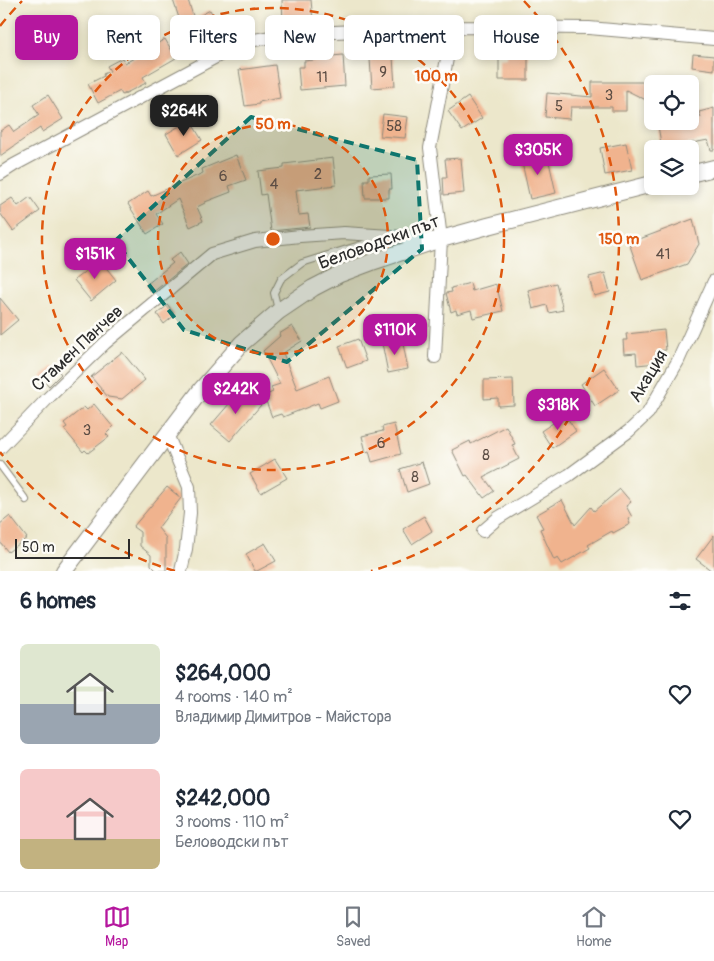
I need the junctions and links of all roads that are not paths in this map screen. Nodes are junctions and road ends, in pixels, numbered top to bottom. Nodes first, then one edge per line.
1 (464, 27) edge
2 (344, 32) edge
3 (714, 40) edge
4 (447, 60) edge
5 (714, 168) edge
6 (699, 172) edge
7 (0, 174) edge
8 (644, 186) edge
9 (390, 235) junction
10 (441, 239) junction
11 (714, 281) edge
12 (279, 311) junction
13 (435, 357) dead end
14 (167, 434) junction
15 (0, 448) edge
16 (0, 465) edge
17 (26, 500) dead end
18 (483, 531) dead end
19 (64, 571) edge
20 (181, 571) edge

1 - 3 street
2 - 7 street
4 - 10 street
5 - 6 street
8 - 10 street, Беловодски път
9 - 10 street, Стамен Панчев
9 - 12 lane
9 - 15 street, Стамен Панчев
10 - 12 street, Беловодски път
10 - 13 street
11 - 18 street, Акация
12 - 14 street, Беловодски път
14 - 19 street, Беловодски път
14 - 20 street
16 - 17 lane

